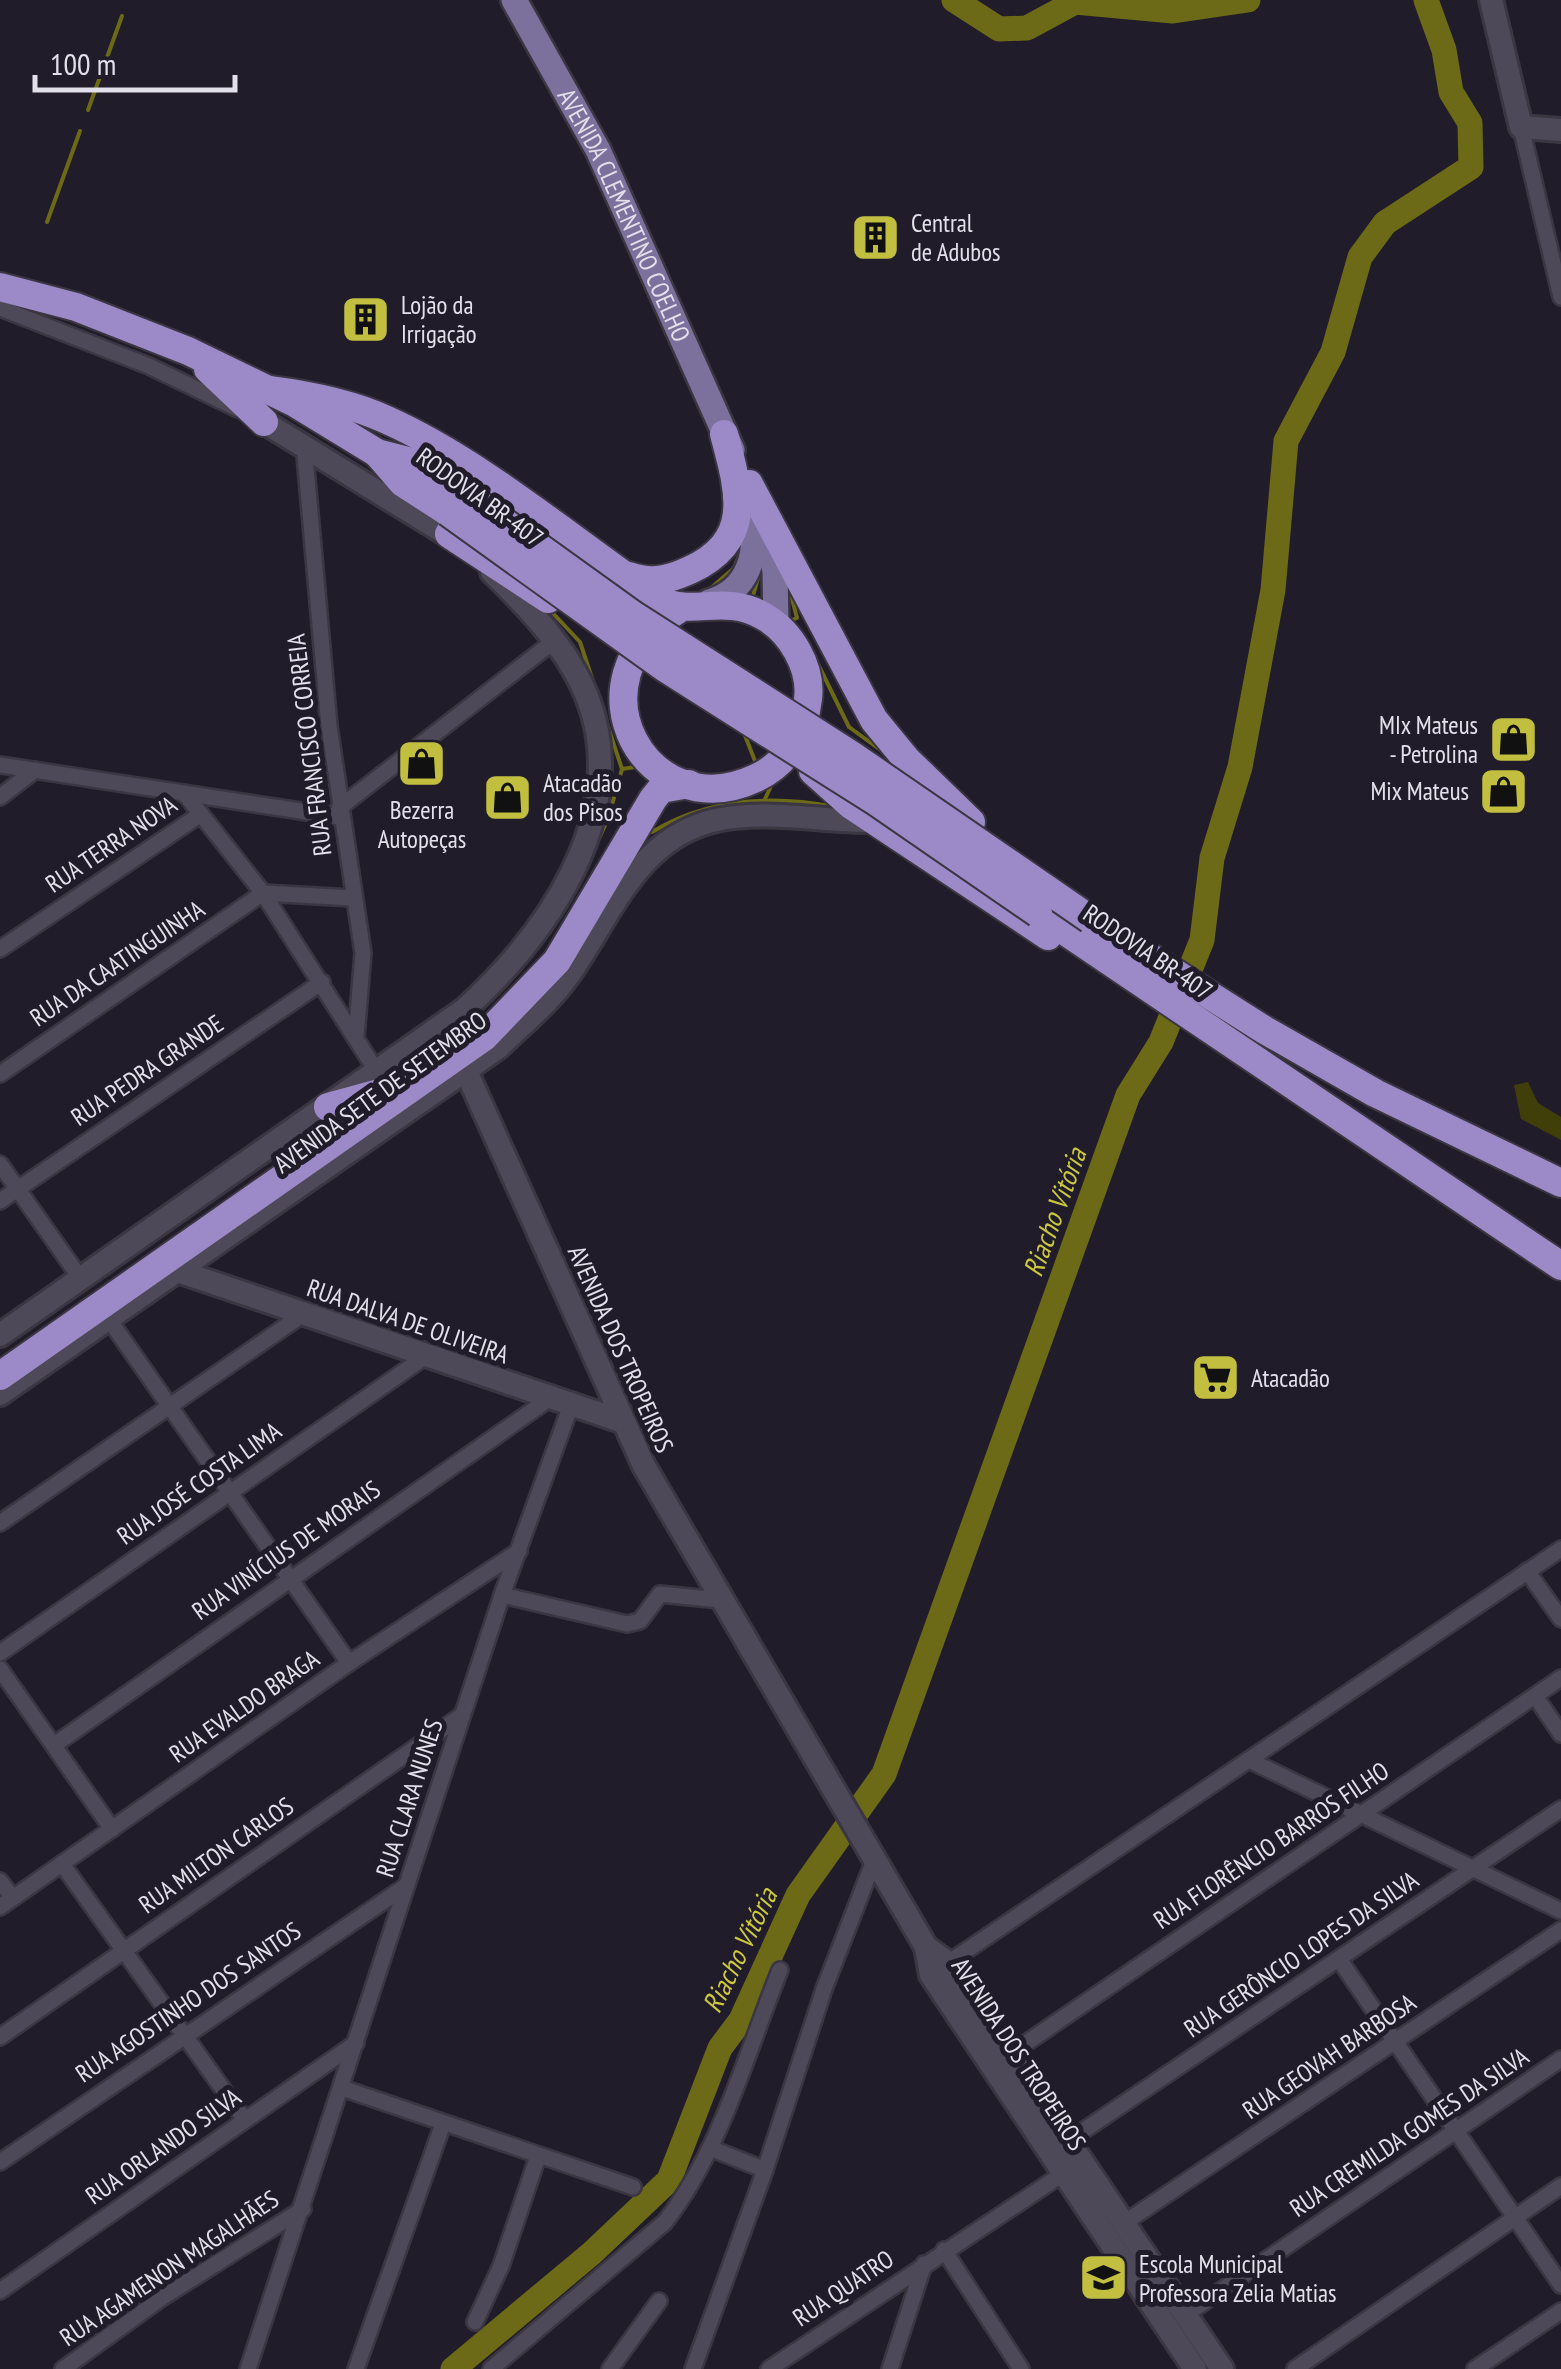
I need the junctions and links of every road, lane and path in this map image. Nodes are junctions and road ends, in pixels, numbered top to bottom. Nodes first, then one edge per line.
1 (514, 0) edge
2 (1491, 0) edge
3 (1522, 128) junction
4 (1561, 130) edge
5 (0, 287) edge
6 (1561, 297) edge
7 (0, 308) edge
8 (188, 351) junction
9 (269, 390) junction
10 (264, 422) junction
11 (724, 434) junction
12 (304, 445) junction
13 (749, 484) junction
14 (453, 512) junction
15 (622, 574) junction
16 (709, 602) junction
17 (679, 609) junction
18 (776, 626) junction
19 (554, 641) junction
20 (623, 678) junction
21 (808, 705) junction
22 (651, 764) junction
23 (0, 765) edge
24 (35, 770) junction
25 (769, 772) junction
26 (688, 784) junction
27 (185, 794) junction
28 (0, 797) edge
29 (340, 813) junction
30 (201, 814) junction
31 (876, 821) junction
32 (971, 822) junction
33 (263, 893) junction
34 (353, 898) junction
35 (1119, 937) junction
36 (0, 949) edge
37 (1122, 973) junction
38 (322, 982) junction
39 (535, 988) junction
40 (1229, 1019) junction
41 (525, 1022) junction
42 (356, 1037) junction
43 (466, 1071) junction
44 (0, 1074) edge
45 (378, 1082) junction
46 (328, 1108) joint
47 (0, 1164) edge
48 (1561, 1183) edge
49 (17, 1188) junction
50 (0, 1200) edge
51 (221, 1230) junction
52 (1561, 1266) edge
53 (178, 1271) junction
54 (81, 1279) junction
55 (302, 1314) junction
56 (108, 1318) junction
57 (0, 1335) edge
58 (426, 1356) junction
59 (0, 1357) edge
60 (0, 1376) edge
61 (0, 1394) edge
62 (560, 1402) junction
63 (168, 1405) junction
64 (621, 1420) junction
65 (228, 1493) junction
66 (0, 1523) edge
67 (1561, 1549) edge
68 (518, 1551) junction
69 (1527, 1572) junction
70 (288, 1578) junction
71 (502, 1595) junction
72 (720, 1600) junction
73 (1561, 1620) edge
74 (0, 1652) edge
75 (348, 1664) junction
76 (0, 1668) edge
77 (1561, 1678) edge
78 (1535, 1696) junction
79 (462, 1716) junction
80 (1561, 1734) edge
81 (54, 1745) junction
82 (1249, 1760) junction
83 (1561, 1809) edge
84 (1360, 1814) junction
85 (112, 1829) junction
86 (870, 1849) junction
87 (62, 1864) junction
88 (1472, 1868) junction
89 (0, 1881) edge
90 (406, 1886) junction
91 (6, 1902) edge
92 (1561, 1910) edge
93 (1561, 1930) edge
94 (123, 1950) junction
95 (1339, 1959) junction
96 (940, 1969) junction
97 (780, 1970) dead end
98 (184, 2035) junction
99 (0, 2037) edge
100 (356, 2042) junction
101 (1395, 2042) junction
102 (1010, 2054) junction
103 (1561, 2059) edge
104 (342, 2088) junction
105 (244, 2120) junction
106 (443, 2124) junction
107 (1456, 2130) junction
108 (1068, 2141) junction
109 (710, 2148) junction
110 (538, 2156) junction
111 (0, 2162) edge
112 (766, 2170) junction
113 (1064, 2173) junction
114 (634, 2186) dead end
115 (1561, 2186) edge
116 (303, 2209) junction
117 (1514, 2218) junction
118 (1124, 2224) junction
119 (944, 2250) junction
120 (924, 2264) junction
121 (3, 2282) edge
122 (1561, 2286) edge
123 (659, 2301) dead end
124 (1561, 2311) edge
125 (1186, 2314) junction
126 (475, 2322) dead end
127 (63, 2369) edge
128 (248, 2369) edge
129 (356, 2369) edge
130 (490, 2369) edge
131 (610, 2369) edge
132 (693, 2369) edge
133 (769, 2369) edge
134 (890, 2369) edge
135 (1021, 2369) edge
136 (1195, 2369) edge
137 (1222, 2369) edge
138 (1295, 2369) edge
139 (1475, 2369) edge

1 - 11 main road, AVENIDA CLEMENTINO COELHO
2 - 3 main road
3 - 4 main road
3 - 6 street
5 - 8 highway
7 - 10 street
8 - 9 highway
8 - 10 highway
9 - 14 highway, RODOVIA BR-407
9 - 15 highway
10 - 12 main road, AVENIDA SETE DE SETEMBRO
11 - 13 main road, AVENIDA CLEMENTINO COELHO
11 - 15 highway
11 - 16 main road, AVENIDA CLEMENTINO COELHO
12 - 14 main road, AVENIDA SETE DE SETEMBRO
12 - 29 street, RUA FRANCISCO CORREIA
13 - 18 main road, AVENIDA CLEMENTINO COELHO
13 - 32 highway
14 - 19 main road, AVENIDA SETE DE SETEMBRO
14 - 20 highway
14 - 35 highway, RODOVIA BR-407, bridge
14 - 37 highway, RODOVIA BR-407, bridge
15 - 17 highway
16 - 17 highway
16 - 18 highway
17 - 20 highway
18 - 21 highway
19 - 29 street
19 - 45 main road, AVENIDA SETE DE SETEMBRO
20 - 22 highway
21 - 25 highway
21 - 32 highway
22 - 26 highway
22 - 45 highway, AVENIDA SETE DE SETEMBRO
23 - 24 street
24 - 27 street
24 - 28 street
25 - 26 highway
25 - 31 highway
26 - 39 highway, AVENIDA SETE DE SETEMBRO
27 - 29 street
27 - 30 street
29 - 34 street, RUA FRANCISCO CORREIA
30 - 33 street
30 - 36 street, RUA TERRA NOVA
31 - 37 highway
31 - 41 main road, AVENIDA SETE DE SETEMBRO
32 - 35 highway
33 - 34 street
33 - 38 street
33 - 44 street, RUA DA CAATINGUINHA
34 - 42 street, RUA FRANCISCO CORREIA
35 - 40 highway, RODOVIA BR-407
37 - 40 highway, RODOVIA BR-407
38 - 42 street
38 - 49 street, RUA PEDRA GRANDE
39 - 41 highway
39 - 51 highway, AVENIDA SETE DE SETEMBRO
40 - 48 highway
40 - 52 highway
41 - 43 main road, AVENIDA SETE DE SETEMBRO
42 - 45 street
43 - 51 main road, AVENIDA SETE DE SETEMBRO
43 - 64 main road, AVENIDA DOS TROPEIROS
45 - 46 highway
45 - 59 highway, AVENIDA SETE DE SETEMBRO
46 - 54 main road, AVENIDA SETE DE SETEMBRO
47 - 49 street
49 - 50 street, RUA PEDRA GRANDE
49 - 54 street
51 - 53 main road, AVENIDA SETE DE SETEMBRO
51 - 60 highway, AVENIDA SETE DE SETEMBRO
53 - 55 main road, RUA DALVA DE OLIVEIRA
53 - 56 main road, AVENIDA SETE DE SETEMBRO
54 - 57 main road, AVENIDA SETE DE SETEMBRO
55 - 58 main road, RUA DALVA DE OLIVEIRA
55 - 63 street
56 - 61 main road, AVENIDA SETE DE SETEMBRO
56 - 63 street
58 - 62 main road, RUA DALVA DE OLIVEIRA
58 - 65 street, RUA JOSÉ COSTA LIMA
62 - 64 main road, RUA DALVA DE OLIVEIRA
62 - 68 street, RUA CLARA NUNES
62 - 70 street, RUA VINÍCIUS DE MORAIS
63 - 65 street
63 - 66 street
64 - 72 main road, AVENIDA DOS TROPEIROS
65 - 70 street
65 - 74 street, RUA JOSÉ COSTA LIMA
67 - 69 street
68 - 71 street, RUA CLARA NUNES
68 - 75 street, RUA EVALDO BRAGA
69 - 73 street
69 - 82 street
70 - 75 street
70 - 81 street, RUA VINÍCIUS DE MORAIS
71 - 72 street
71 - 79 street, RUA CLARA NUNES
72 - 86 main road, AVENIDA DOS TROPEIROS
75 - 85 street, RUA EVALDO BRAGA
76 - 81 street
77 - 78 street, RUA FLORÊNCIO BARROS FILHO
78 - 80 street
78 - 84 street, RUA FLORÊNCIO BARROS FILHO
79 - 90 street, RUA CLARA NUNES
79 - 94 street, RUA MILTON CARLOS
81 - 85 street
82 - 84 street
82 - 96 street
83 - 88 street, RUA GERÔNCIO LOPES DA SILVA
84 - 88 street
84 - 102 street, RUA FLORÊNCIO BARROS FILHO
85 - 87 street, RUA EVALDO BRAGA
86 - 96 main road, AVENIDA DOS TROPEIROS
86 - 112 street
87 - 91 street, RUA EVALDO BRAGA
87 - 94 street
88 - 92 street
88 - 95 street, RUA GERÔNCIO LOPES DA SILVA
89 - 91 street
90 - 98 street, RUA AGOSTINHO DOS SANTOS
90 - 100 street, RUA CLARA NUNES
93 - 101 street, RUA GEOVAH BARBOSA
94 - 98 street
94 - 99 street, RUA MILTON CARLOS
95 - 101 street
95 - 108 street, RUA GERÔNCIO LOPES DA SILVA
96 - 102 main road, AVENIDA DOS TROPEIROS
96 - 113 main road, AVENIDA DOS TROPEIROS
97 - 109 street
98 - 105 street
98 - 111 street, RUA AGOSTINHO DOS SANTOS
100 - 104 street, RUA CLARA NUNES
100 - 105 street, RUA ORLANDO SILVA
101 - 107 street
101 - 118 street, RUA GEOVAH BARBOSA
102 - 108 main road, AVENIDA DOS TROPEIROS
103 - 107 street, RUA CREMILDA GOMES DA SILVA
104 - 106 street
104 - 116 street, RUA CLARA NUNES
105 - 121 street, RUA ORLANDO SILVA
106 - 110 street
106 - 129 street
107 - 117 street
107 - 125 street, RUA CREMILDA GOMES DA SILVA
108 - 118 main road, AVENIDA DOS TROPEIROS
109 - 112 street
109 - 130 street
110 - 114 street
110 - 126 street
112 - 132 street
113 - 119 street, RUA QUATRO
113 - 136 main road, AVENIDA DOS TROPEIROS
115 - 117 street
116 - 127 street, RUA AGAMENON MAGALHÃES
116 - 128 street, RUA CLARA NUNES
117 - 122 street
117 - 138 street
118 - 125 main road, AVENIDA DOS TROPEIROS
119 - 120 street, RUA QUATRO
119 - 135 street
120 - 133 street, RUA QUATRO
120 - 134 street
123 - 131 street
124 - 139 street
125 - 137 main road, AVENIDA DOS TROPEIROS

